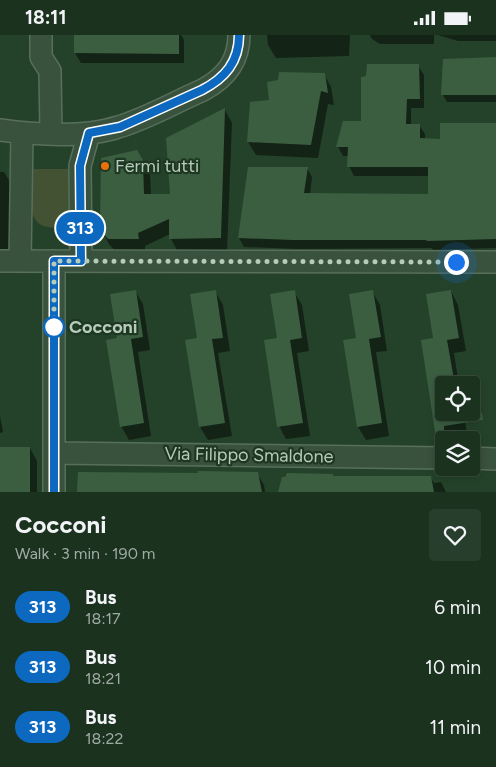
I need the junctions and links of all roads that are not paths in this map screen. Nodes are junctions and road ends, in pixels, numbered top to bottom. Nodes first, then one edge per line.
1 (41, 35) edge
2 (239, 35) edge
3 (0, 130) edge
4 (22, 133) junction
5 (51, 133) junction
6 (89, 133) junction
7 (10, 261) edge
8 (54, 261) junction
9 (81, 261) junction
10 (496, 262) edge
11 (54, 453) junction
12 (435, 458) edge
13 (480, 458) edge
14 (496, 459) edge
15 (54, 492) edge

1 - 5 street
2 - 6 street
3 - 4 street
4 - 5 street
4 - 7 street
5 - 6 street
6 - 9 street
7 - 8 street
8 - 9 street
8 - 11 street
9 - 10 street
11 - 12 street, Via Filippo Smaldone
11 - 15 street
13 - 14 street

